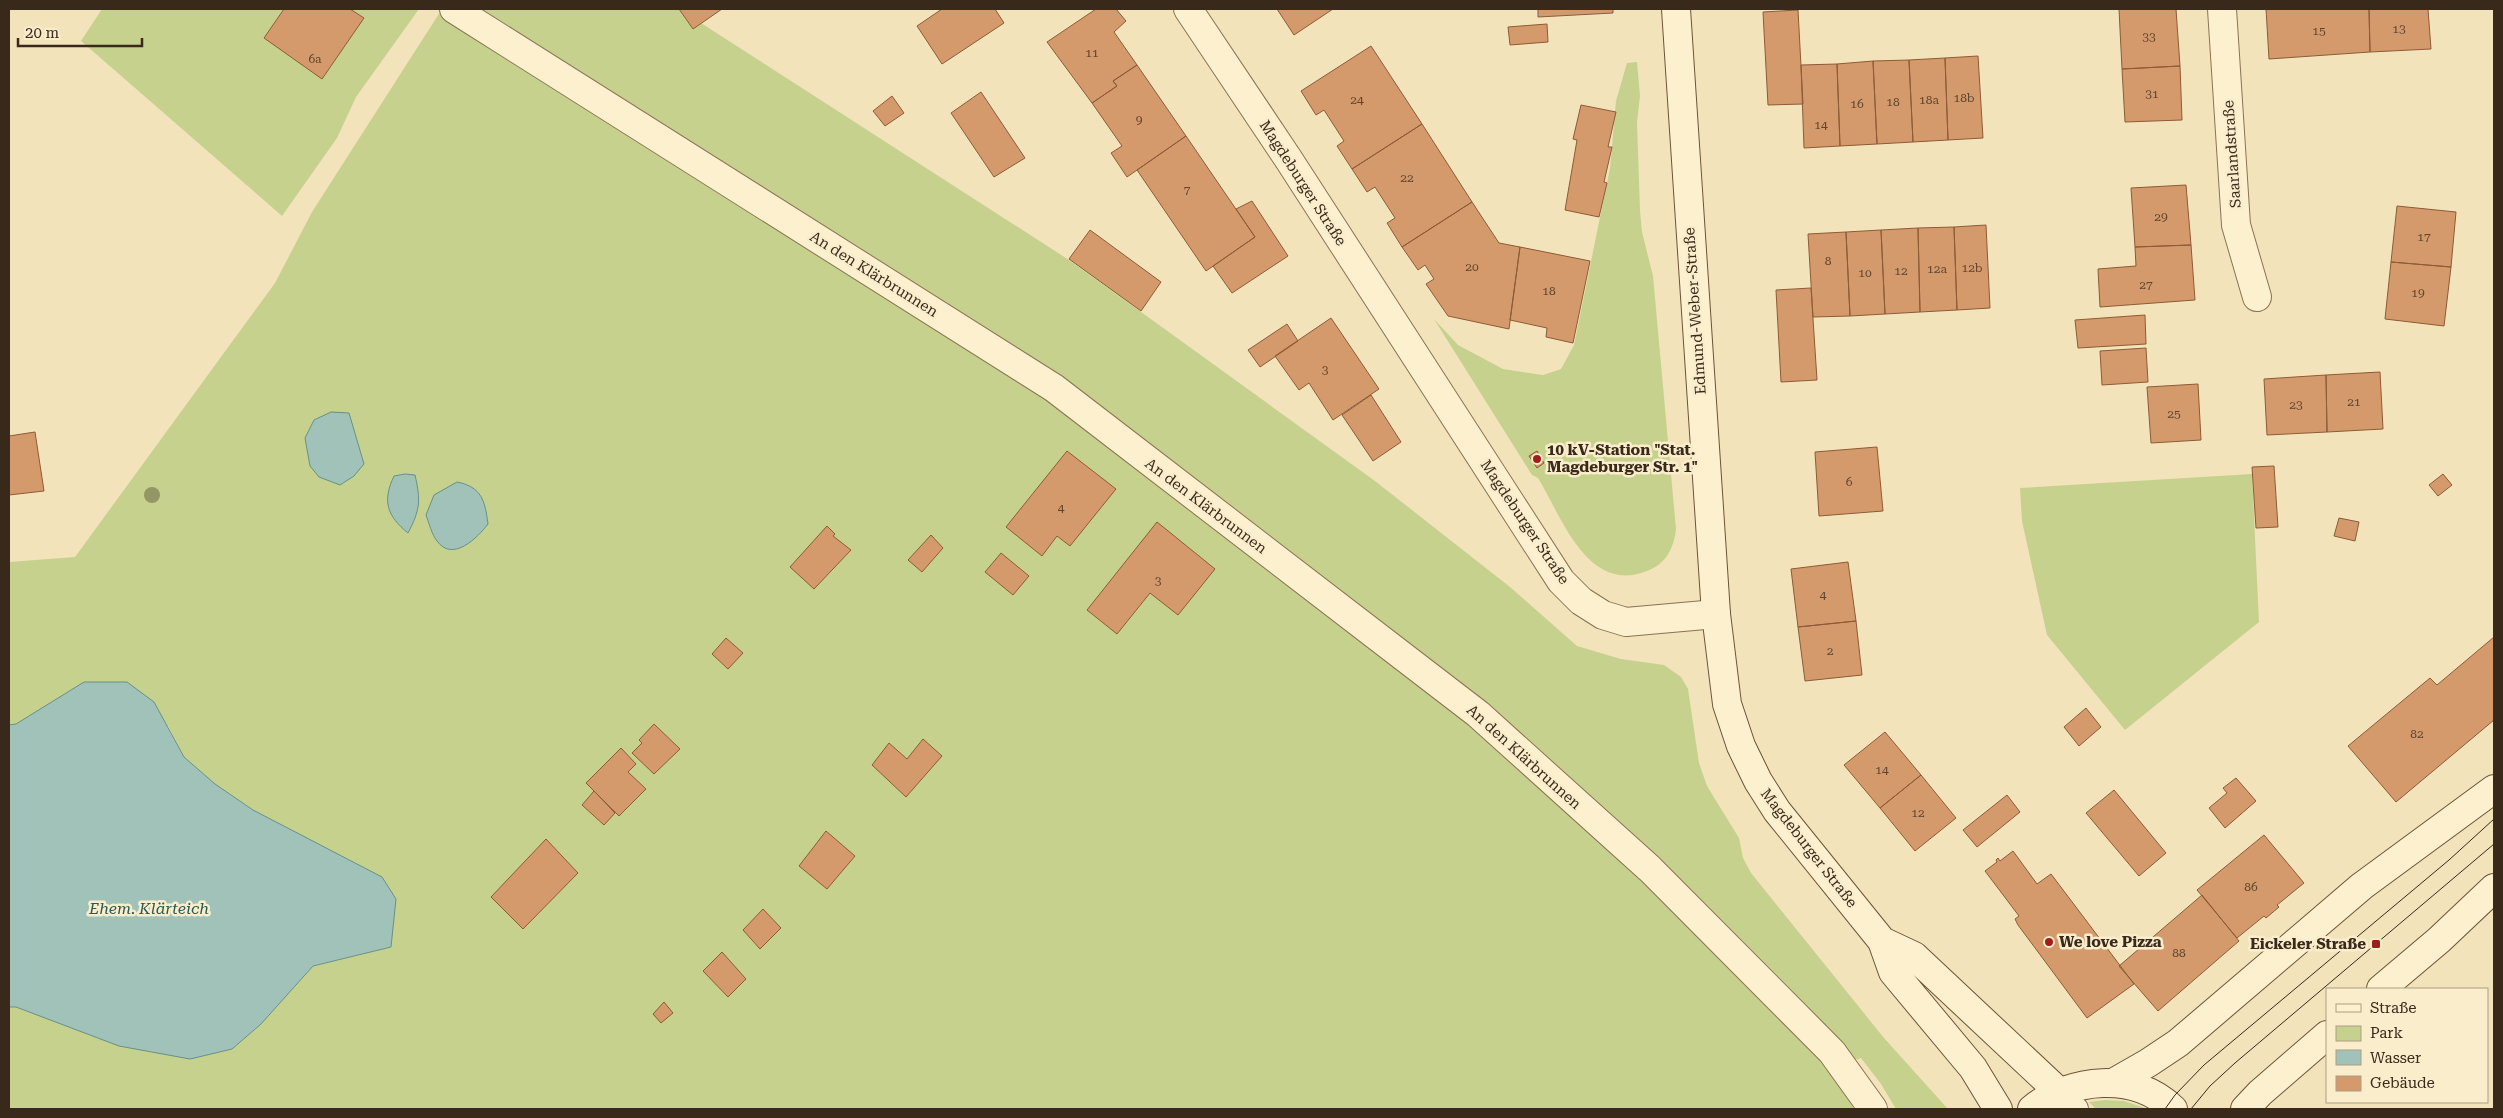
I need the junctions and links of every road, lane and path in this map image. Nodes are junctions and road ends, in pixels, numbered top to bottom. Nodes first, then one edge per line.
1 (454, 9) edge
2 (1188, 9) edge
3 (1676, 9) edge
4 (2222, 9) edge
5 (2257, 297) dead end
6 (1716, 614) junction
7 (2494, 788) edge
8 (2494, 888) edge
9 (1882, 941) junction
10 (2381, 988) edge
11 (2326, 1036) edge
12 (2113, 1083) junction
13 (2067, 1100) edge
14 (1873, 1109) edge
15 (1998, 1109) edge
16 (2032, 1109) edge
17 (2172, 1109) edge
18 (2245, 1109) edge

1 - 14 street, An den Klärbrunnen
2 - 6 street, Magdeburger Straße
3 - 6 street, Edmund-Weber-Straße
4 - 5 street, Saarlandstraße
6 - 9 street, Magdeburger Straße
7 - 12 street
8 - 10 street
9 - 13 street, Magdeburger Straße
9 - 15 street, Magdeburger Straße
11 - 18 street
12 - 13 street
12 - 17 street
13 - 16 street

